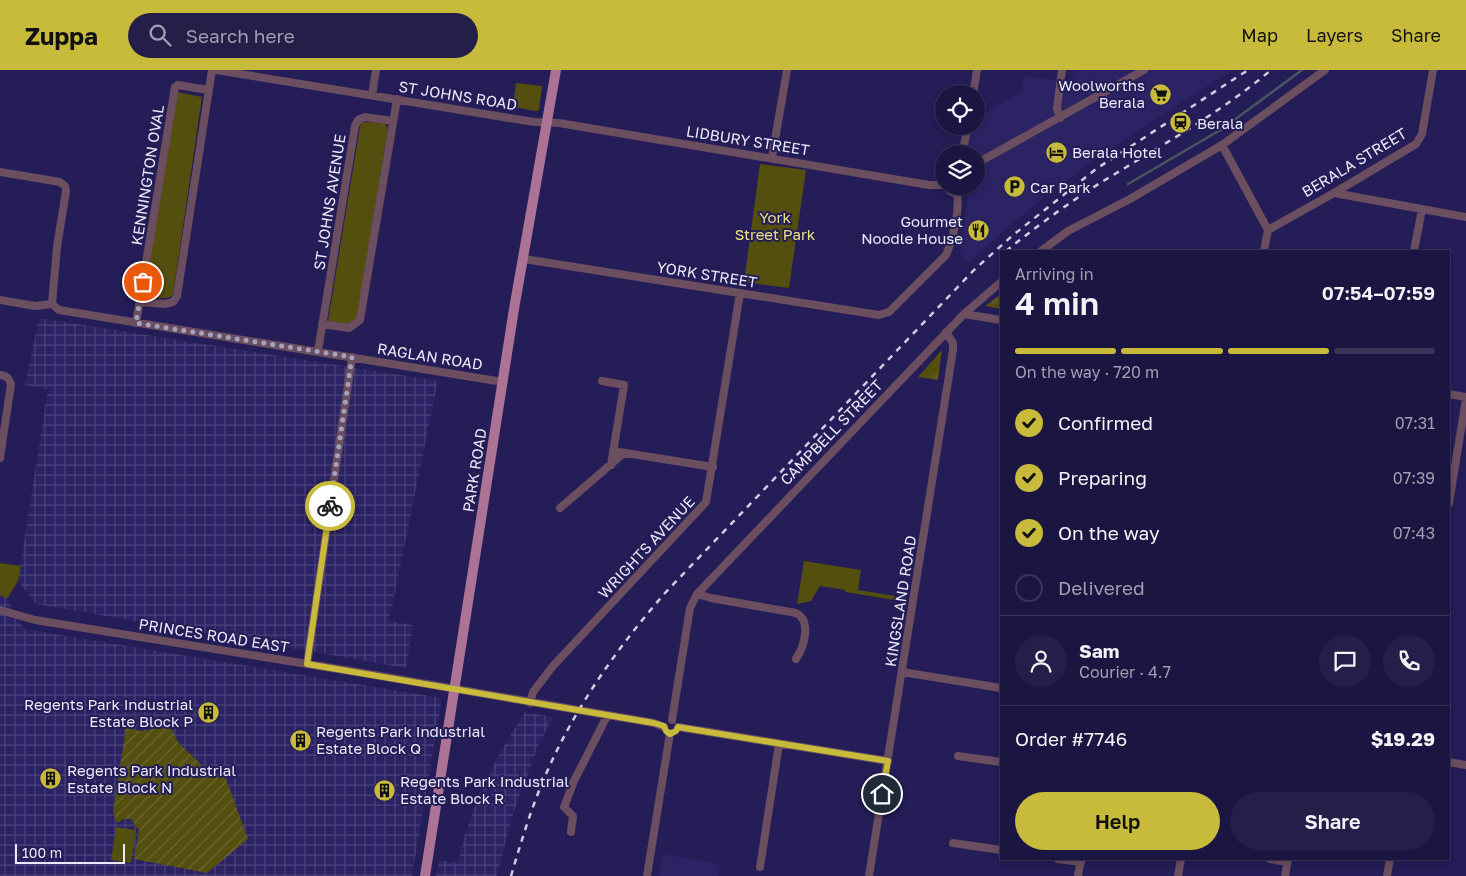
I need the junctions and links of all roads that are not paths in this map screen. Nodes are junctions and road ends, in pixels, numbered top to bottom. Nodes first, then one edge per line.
1 (214, 70) edge
2 (376, 70) edge
3 (556, 70) edge
4 (787, 70) edge
5 (977, 70) edge
6 (1062, 70) edge
7 (1144, 70) edge
8 (1325, 70) edge
9 (1434, 70) edge
10 (974, 85) edge
11 (208, 90) junction
12 (372, 95) junction
13 (397, 99) junction
14 (1060, 118) junction
15 (392, 121) junction
16 (547, 122) junction
17 (967, 135) edge
18 (965, 145) edge
19 (1222, 145) junction
20 (772, 158) junction
21 (985, 159) edge
22 (0, 172) edge
23 (935, 185) edge
24 (1334, 193) junction
25 (957, 195) edge
26 (1422, 210) junction
27 (1466, 217) edge
28 (1268, 230) junction
29 (1042, 250) edge
30 (1264, 250) edge
31 (1414, 250) edge
32 (524, 259) junction
33 (1000, 283) edge
34 (740, 293) junction
35 (0, 300) edge
36 (140, 302) junction
37 (52, 304) junction
38 (964, 314) junction
39 (1000, 320) edge
40 (136, 323) junction
41 (322, 324) junction
42 (946, 332) junction
43 (318, 351) junction
44 (352, 357) junction
45 (0, 375) edge
46 (602, 381) dead end
47 (503, 382) junction
48 (1450, 394) edge
49 (1466, 398) edge
50 (613, 451) junction
51 (624, 453) junction
52 (0, 458) edge
53 (611, 465) junction
54 (713, 467) junction
55 (1450, 497) edge
56 (560, 508) dead end
57 (697, 594) junction
58 (0, 610) edge
59 (796, 659) dead end
60 (307, 664) junction
61 (902, 672) junction
62 (1000, 688) edge
63 (454, 689) junction
64 (530, 703) junction
65 (607, 716) junction
66 (672, 720) junction
67 (664, 726) junction
68 (678, 727) junction
69 (670, 734) junction
70 (779, 744) junction
71 (958, 756) dead end
72 (888, 761) junction
73 (1000, 762) edge
74 (1450, 762) edge
75 (1466, 765) edge
76 (571, 832) dead end
77 (953, 843) dead end
78 (1000, 850) edge
79 (1081, 860) edge
80 (1181, 860) edge
81 (1288, 860) edge
82 (1390, 860) edge
83 (760, 867) dead end
84 (425, 876) edge
85 (647, 876) edge
86 (869, 876) edge
87 (1078, 876) edge
88 (1178, 876) edge
89 (1285, 876) edge
90 (1387, 876) edge

1 - 11 street
1 - 12 street, ST JOHNS ROAD
2 - 12 street
3 - 16 main road, PARK ROAD
4 - 20 street
5 - 10 street
6 - 14 street
7 - 14 street
8 - 19 street
9 - 24 street, BERALA STREET
11 - 36 street
11 - 36 street, KENNINGTON OVAL
12 - 13 street, ST JOHNS ROAD
13 - 15 street
13 - 16 street, ST JOHNS ROAD
14 - 21 street
15 - 41 street, ST JOHNS AVENUE
15 - 41 street
16 - 20 street, LIDBURY STREET
16 - 32 main road, PARK ROAD
17 - 18 street
19 - 28 street
19 - 29 street
20 - 23 street, LIDBURY STREET
22 - 37 street
24 - 26 street
24 - 28 street, BERALA STREET
25 - 34 street, YORK STREET
26 - 27 street
26 - 31 street
28 - 30 street
32 - 34 street, YORK STREET
32 - 47 main road, PARK ROAD
33 - 38 street, CAMPBELL STREET
34 - 54 street, WRIGHTS AVENUE
35 - 37 street, RAGLAN ROAD
36 - 40 street, KENNINGTON OVAL
37 - 40 street, RAGLAN ROAD
38 - 39 street
38 - 42 street, CAMPBELL STREET
40 - 43 street, RAGLAN ROAD
41 - 43 street, ST JOHNS AVENUE
42 - 57 street, CAMPBELL STREET
42 - 61 street, KINGSLAND ROAD
43 - 44 street, RAGLAN ROAD
44 - 47 street, RAGLAN ROAD
44 - 60 street
45 - 52 street
46 - 50 street
47 - 63 main road, PARK ROAD
48 - 49 street
49 - 55 street
50 - 51 street
50 - 53 street
51 - 53 street
51 - 54 street
53 - 56 street
54 - 64 street, WRIGHTS AVENUE
57 - 59 street
57 - 66 street, CAMPBELL STREET
58 - 60 street, PRINCES ROAD EAST
60 - 63 street, PRINCES ROAD EAST
61 - 62 street
61 - 72 street, KINGSLAND ROAD
63 - 64 street, PRINCES ROAD EAST
63 - 84 main road, PARK ROAD
64 - 65 street, PRINCES ROAD EAST
65 - 67 street, PRINCES ROAD EAST
65 - 76 street
66 - 67 street
66 - 68 street
67 - 69 street
68 - 69 street
68 - 70 street
69 - 85 street
70 - 72 street
70 - 83 street
71 - 73 street
72 - 86 street, KINGSLAND ROAD
74 - 75 street
77 - 78 street
79 - 87 street
80 - 88 street
81 - 89 street
82 - 90 street

